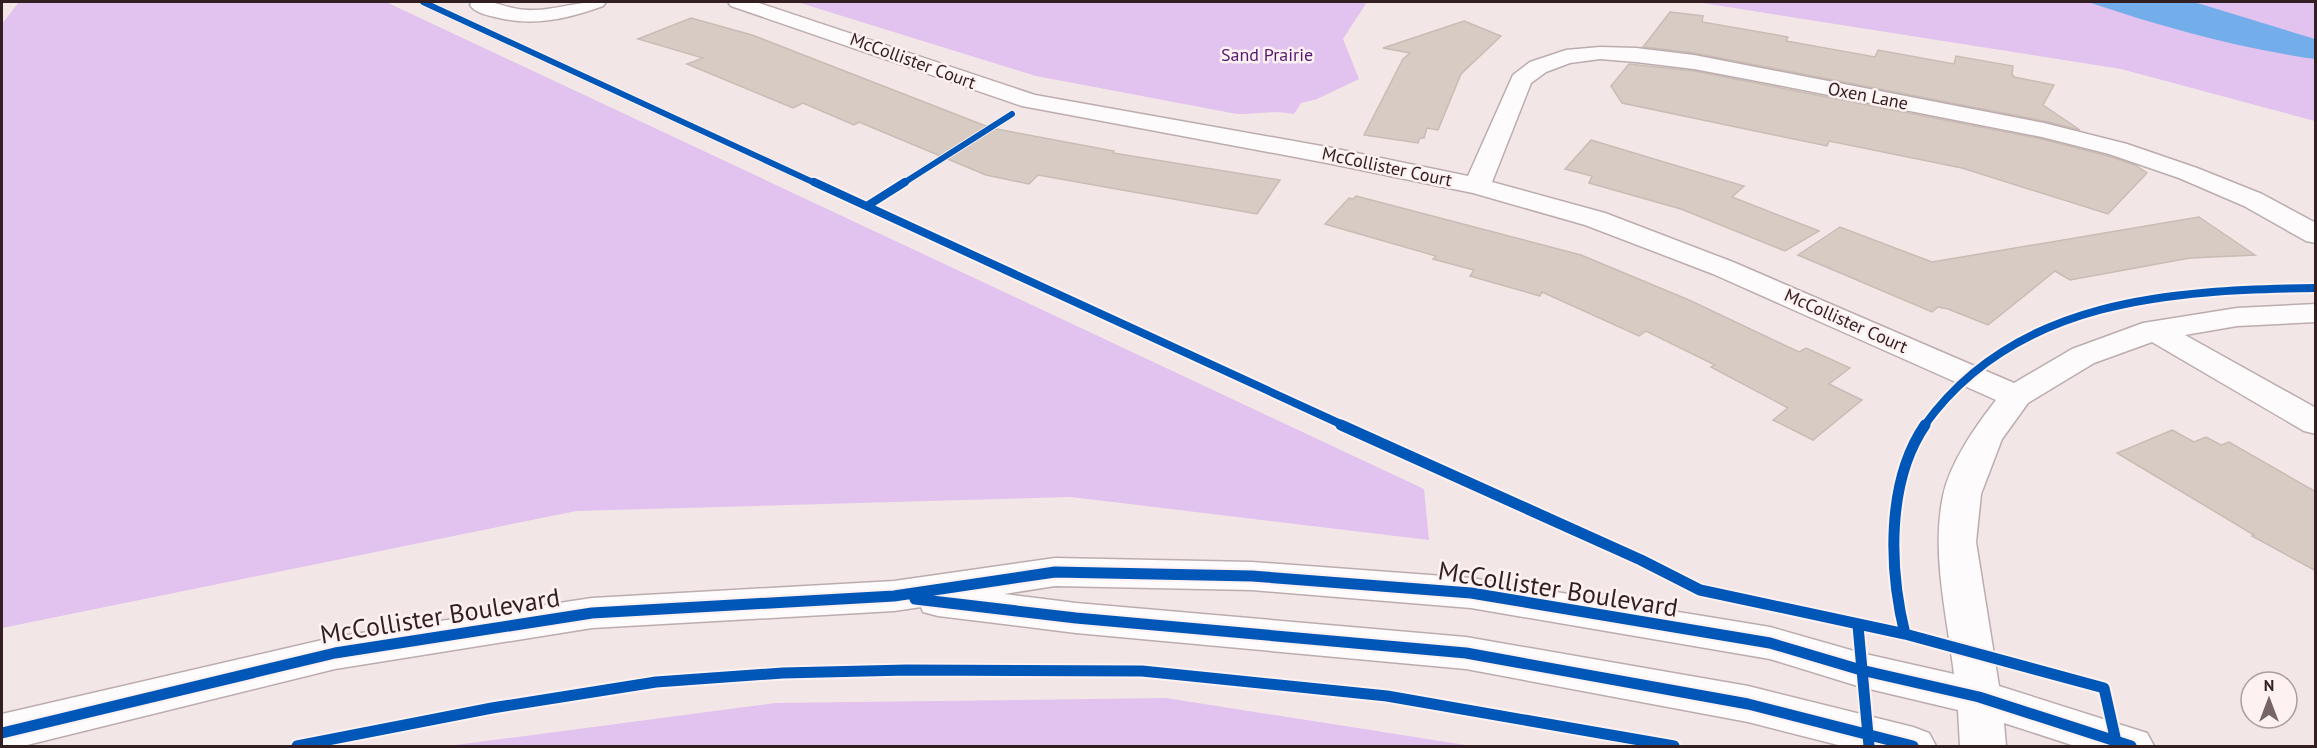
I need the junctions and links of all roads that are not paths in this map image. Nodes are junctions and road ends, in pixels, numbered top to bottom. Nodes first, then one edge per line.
1 (483, 2) edge
2 (596, 2) edge
3 (738, 2) edge
4 (1477, 186) junction
5 (2316, 235) edge
6 (2316, 313) edge
7 (2154, 330) junction
8 (2016, 396) junction
9 (2316, 423) edge
10 (894, 596) junction
11 (1979, 698) junction
12 (2, 733) edge
13 (1913, 747) edge
14 (1983, 747) edge
15 (2130, 747) edge

1 - 2 street
3 - 4 street, McCollister Court
4 - 5 street, Oxen Lane
4 - 8 street, McCollister Court
6 - 7 street
7 - 8 street
7 - 9 street
8 - 11 street
10 - 11 street, McCollister Boulevard
10 - 12 street, McCollister Boulevard
10 - 13 street, McCollister Boulevard
11 - 14 street
11 - 15 street, McCollister Boulevard

